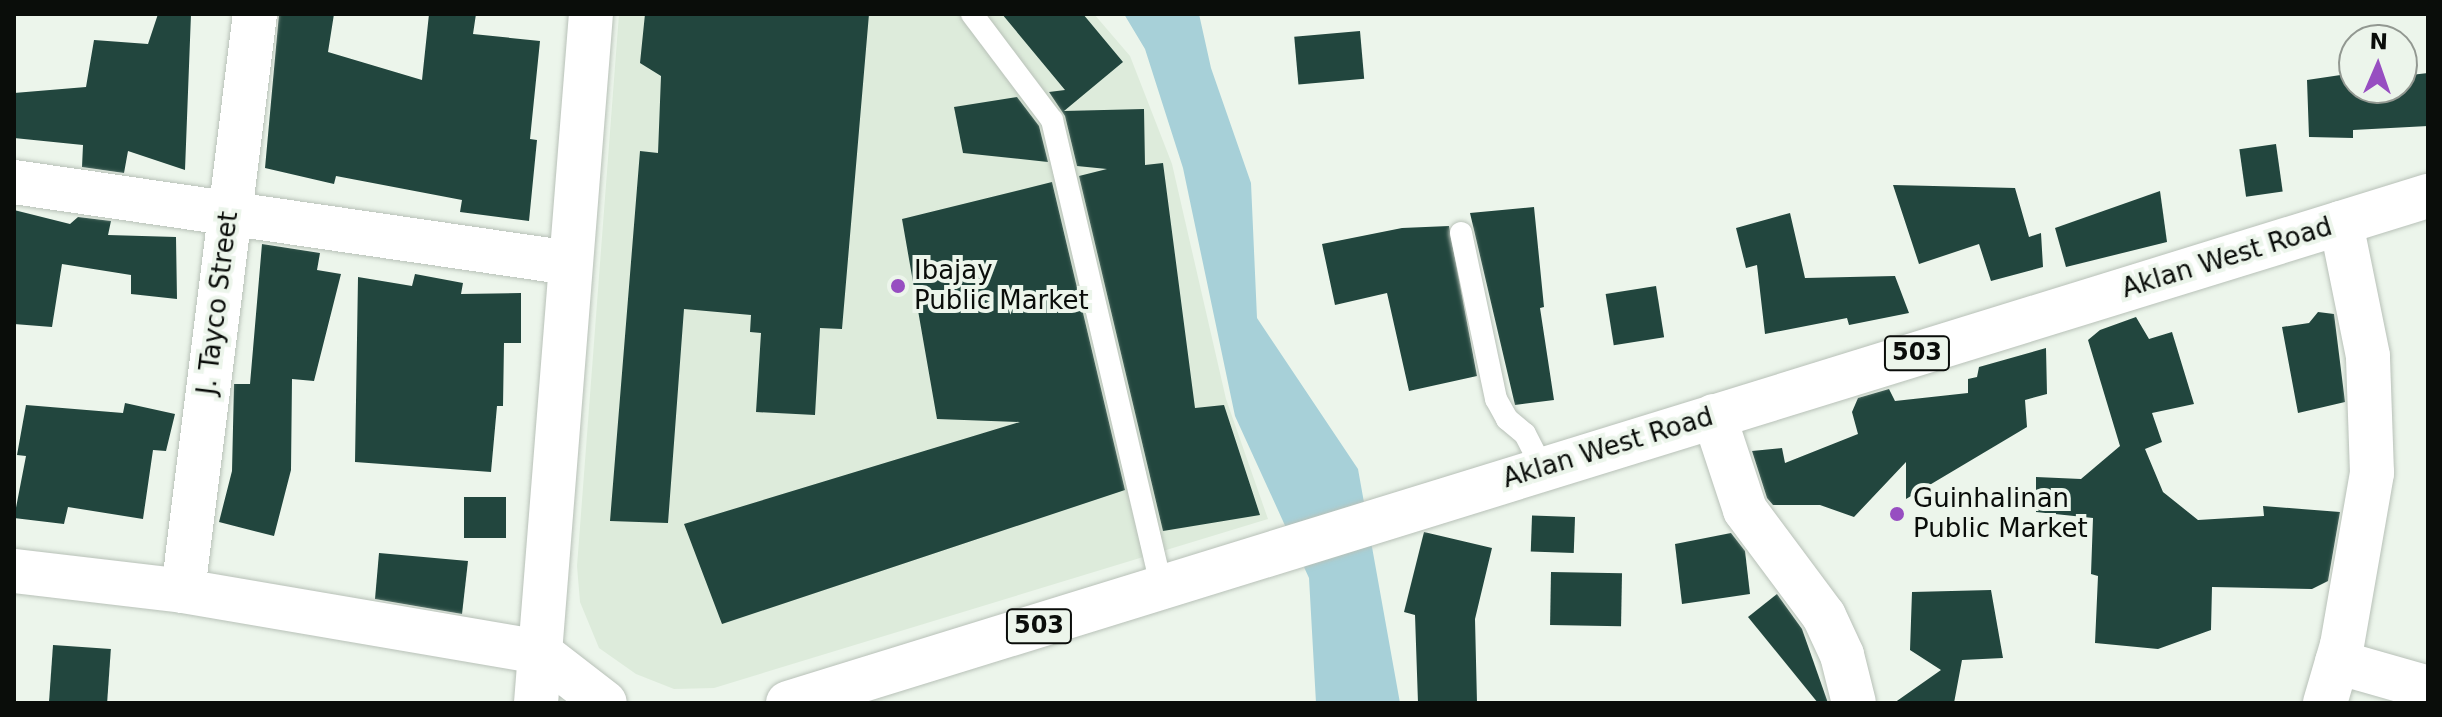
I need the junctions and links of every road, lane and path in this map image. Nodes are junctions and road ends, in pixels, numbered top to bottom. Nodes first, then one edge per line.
1 (255, 14) edge
2 (591, 14) edge
3 (972, 14) edge
4 (14, 182) edge
5 (2428, 196) edge
6 (230, 214) junction
7 (2341, 223) junction
8 (1461, 233) dead end
9 (570, 263) junction
10 (1714, 416) junction
11 (1542, 468) junction
12 (14, 571) edge
13 (1162, 588) junction
14 (183, 591) junction
15 (539, 652) junction
16 (2337, 662) junction
17 (2428, 688) edge
18 (536, 703) edge
19 (605, 703) edge
20 (788, 703) edge
21 (1854, 703) edge
22 (2325, 703) edge

1 - 6 street, J. Tayco Street
2 - 9 street
3 - 13 lane
4 - 6 street
5 - 7 street, Aklan West Road / 503
6 - 9 street
6 - 14 street, J. Tayco Street
7 - 10 street, Aklan West Road / 503
7 - 16 street
8 - 11 lane
9 - 15 street
10 - 11 street, Aklan West Road / 503
10 - 21 street
11 - 13 street, Aklan West Road / 503
12 - 14 street
13 - 20 street, Aklan West Road / 503
14 - 15 street
15 - 18 street
15 - 19 street
16 - 17 street
16 - 22 street

